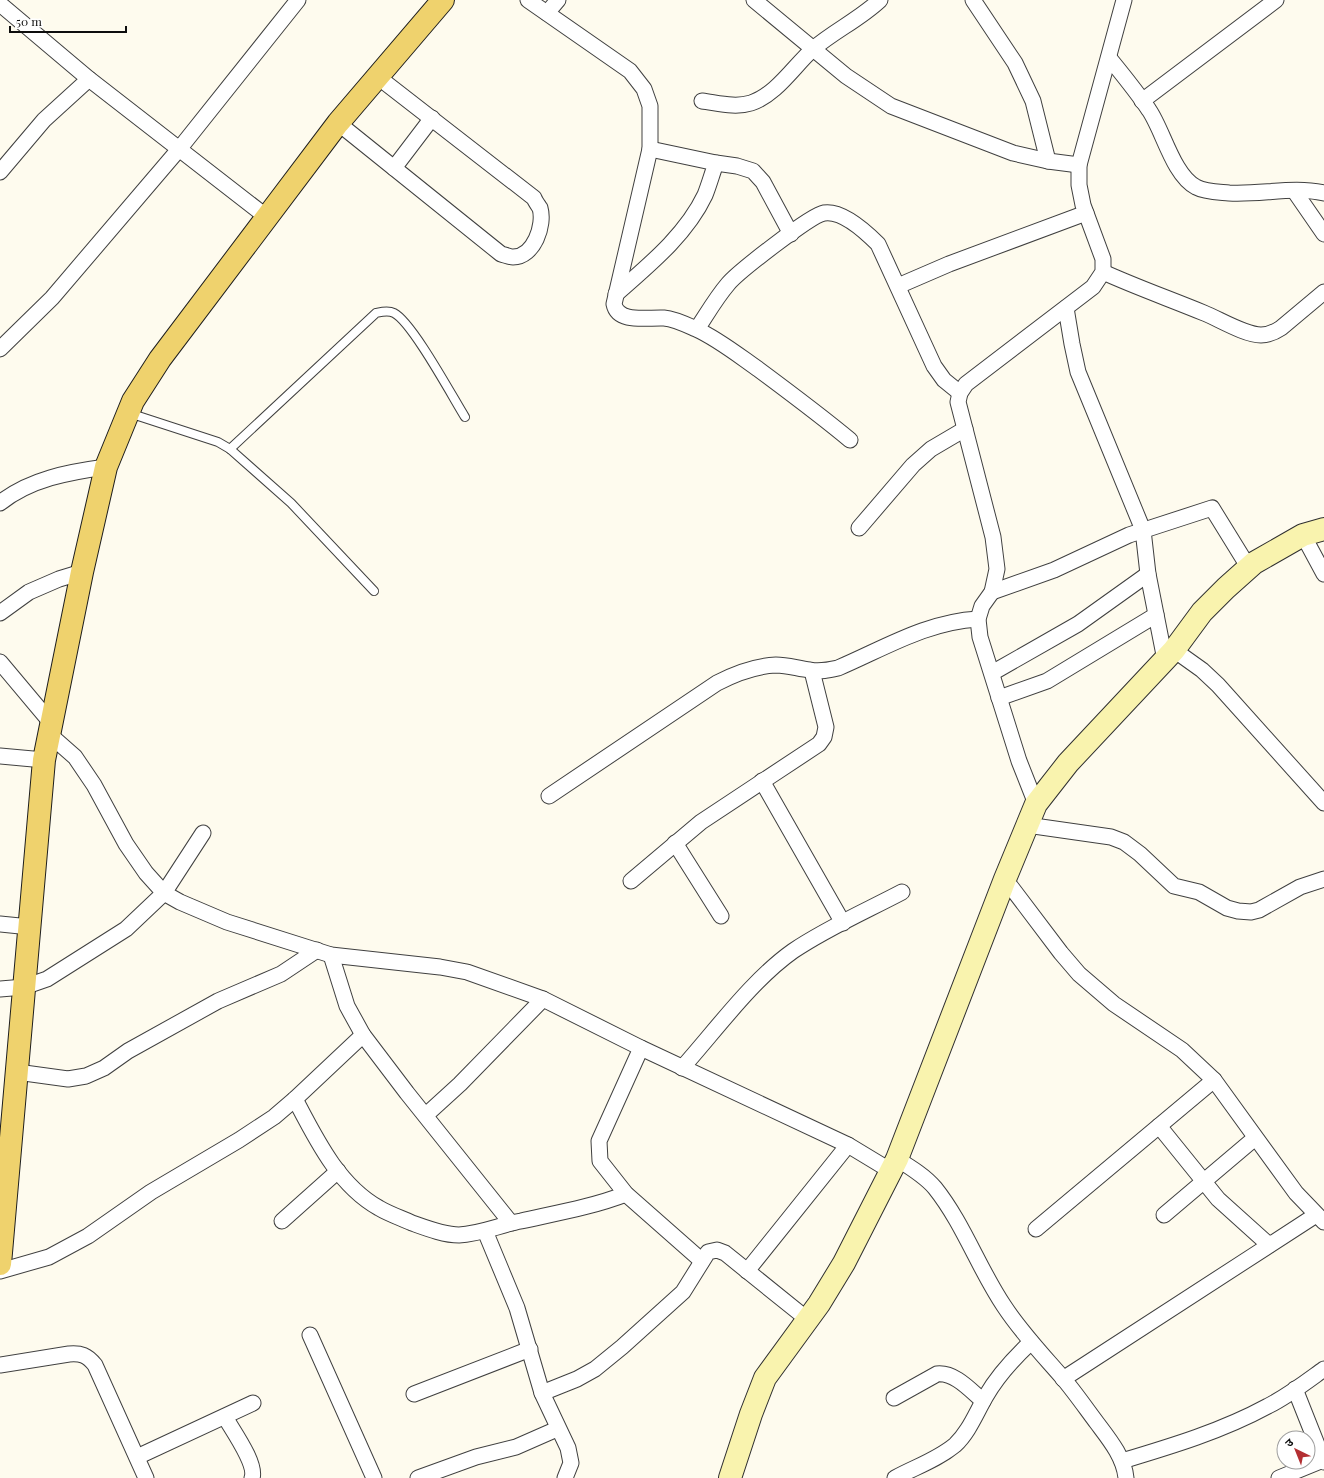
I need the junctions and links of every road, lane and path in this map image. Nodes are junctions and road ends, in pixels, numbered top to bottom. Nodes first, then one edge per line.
1 (298, 0) edge
2 (443, 0) edge
3 (528, 0) edge
4 (558, 0) edge
5 (754, 0) edge
6 (880, 0) edge
7 (973, 0) edge
8 (1124, 0) edge
9 (1276, 0) edge
10 (0, 4) edge
11 (547, 13) junction
12 (813, 49) junction
13 (1110, 59) junction
14 (378, 77) junction
15 (89, 79) junction
16 (702, 101) dead end
17 (1142, 101) junction
18 (432, 118) junction
19 (338, 123) junction
20 (180, 148) junction
21 (650, 149) junction
22 (5, 155) edge
23 (1048, 161) junction
24 (716, 163) junction
25 (1080, 165) junction
26 (394, 168) junction
27 (0, 172) edge
28 (1294, 192) junction
29 (1324, 193) edge
30 (1086, 212) junction
31 (268, 218) junction
32 (791, 234) junction
33 (1324, 234) edge
34 (1103, 272) junction
35 (898, 286) junction
36 (1324, 292) edge
37 (616, 294) junction
38 (1066, 308) junction
39 (697, 329) junction
40 (0, 349) edge
41 (960, 393) junction
42 (128, 412) junction
43 (465, 417) dead end
44 (965, 429) junction
45 (850, 440) dead end
46 (230, 449) junction
47 (106, 468) junction
48 (0, 503) edge
49 (859, 528) dead end
50 (1143, 530) junction
51 (1324, 530) edge
52 (1303, 535) junction
53 (1249, 568) junction
54 (82, 572) junction
55 (1148, 574) junction
56 (1324, 574) edge
57 (374, 591) dead end
58 (992, 592) junction
59 (0, 613) edge
60 (1156, 615) junction
61 (978, 619) junction
62 (1170, 655) junction
63 (0, 662) edge
64 (812, 671) junction
65 (992, 673) junction
66 (999, 698) junction
67 (51, 730) junction
68 (0, 756) edge
69 (44, 760) junction
70 (762, 781) junction
71 (549, 796) dead end
72 (1324, 803) edge
73 (1036, 804) junction
74 (1027, 825) junction
75 (203, 834) dead end
76 (675, 843) junction
77 (1005, 878) junction
78 (1324, 879) edge
79 (631, 881) dead end
80 (902, 892) dead end
81 (164, 893) junction
82 (721, 916) dead end
83 (843, 923) junction
84 (0, 924) edge
85 (30, 927) junction
86 (317, 950) junction
87 (331, 955) junction
88 (24, 988) junction
89 (0, 990) edge
90 (543, 999) junction
91 (363, 1035) junction
92 (641, 1048) junction
93 (682, 1068) junction
94 (17, 1072) junction
95 (1214, 1080) junction
96 (295, 1099) junction
97 (426, 1115) junction
98 (1159, 1126) junction
99 (1255, 1138) junction
100 (848, 1145) junction
101 (894, 1165) junction
102 (4, 1171) edge
103 (338, 1171) junction
104 (1202, 1182) junction
105 (626, 1194) junction
106 (1164, 1215) dead end
107 (1320, 1218) edge
108 (282, 1220) dead end
109 (511, 1222) junction
110 (1036, 1229) dead end
111 (485, 1230) junction
112 (1269, 1245) junction
113 (0, 1260) edge
114 (702, 1261) junction
115 (747, 1270) junction
116 (807, 1319) junction
117 (310, 1335) dead end
118 (1031, 1342) junction
119 (530, 1349) junction
120 (0, 1365) edge
121 (1324, 1369) edge
122 (1063, 1379) junction
123 (1295, 1390) junction
124 (542, 1393) junction
125 (414, 1394) dead end
126 (894, 1398) dead end
127 (983, 1401) junction
128 (253, 1402) dead end
129 (225, 1417) junction
130 (557, 1429) junction
131 (137, 1457) junction
132 (1122, 1460) junction
133 (1323, 1461) edge
134 (438, 1474) edge
135 (146, 1478) edge
136 (252, 1478) edge
137 (374, 1478) edge
138 (418, 1478) edge
139 (566, 1478) edge
140 (730, 1478) edge
141 (895, 1478) edge
142 (1126, 1478) edge
143 (1279, 1478) edge

1 - 20 street
2 - 14 main road
3 - 11 street
4 - 11 street
5 - 12 street
6 - 12 street
7 - 23 street
8 - 13 street
9 - 17 street
10 - 15 street
11 - 21 street
12 - 16 street
12 - 23 street
13 - 17 street
13 - 25 street
14 - 18 street
14 - 19 main road
15 - 20 street
15 - 22 street
17 - 28 street
18 - 26 street
18 - 26 street
19 - 26 street
19 - 31 main road
20 - 31 street
20 - 40 street
21 - 24 street
21 - 37 street
22 - 27 street
23 - 25 street
24 - 32 street
24 - 37 street
25 - 30 street
28 - 29 street
28 - 33 street
30 - 34 street
30 - 35 street
31 - 42 main road
32 - 35 street
32 - 39 street
34 - 36 street
34 - 38 street
35 - 41 street
37 - 39 street
38 - 41 street
38 - 50 street
39 - 45 street
41 - 44 street
42 - 46 lane
42 - 47 main road
43 - 46 lane
44 - 49 street
44 - 58 street
46 - 57 lane
47 - 48 street
47 - 54 main road
50 - 53 street
50 - 55 street
50 - 58 street
51 - 52 street
52 - 53 street
52 - 56 street
53 - 62 street
54 - 59 street
54 - 67 main road
55 - 60 street
55 - 65 street
58 - 61 street
60 - 62 street
60 - 66 street
61 - 64 street
61 - 65 street
62 - 72 street
62 - 73 street
63 - 67 street
64 - 70 street
64 - 71 street
65 - 66 street
66 - 73 street
67 - 69 main road
67 - 81 street
68 - 69 street
69 - 85 main road
70 - 76 street
70 - 83 street
73 - 74 street
74 - 77 street
74 - 78 street
75 - 81 street
76 - 79 street
76 - 82 street
77 - 95 street
77 - 101 street
80 - 83 street
81 - 86 street
81 - 88 street
83 - 93 street
84 - 85 street
85 - 88 main road
86 - 87 street
86 - 94 street
87 - 90 street
87 - 91 street
88 - 89 street
88 - 94 main road
90 - 92 street
90 - 97 street
91 - 96 street
91 - 97 street
92 - 93 street
92 - 105 street
93 - 100 street
94 - 102 main road
95 - 98 street
95 - 99 street
96 - 103 street
96 - 113 street
97 - 109 street
98 - 104 street
98 - 110 street
99 - 104 street
99 - 107 street
100 - 101 street
100 - 115 street
101 - 116 street
101 - 118 street
102 - 113 main road
103 - 108 street
103 - 111 street
104 - 106 street
104 - 112 street
105 - 109 street
105 - 114 street
107 - 112 street
109 - 111 street
111 - 119 street
112 - 122 street
114 - 115 street
114 - 124 street
115 - 116 street
116 - 140 street
117 - 137 street
118 - 122 street
118 - 127 street
119 - 124 street
119 - 125 street
120 - 131 street
121 - 123 street
122 - 132 street
123 - 132 street
123 - 133 street
124 - 130 street
126 - 127 street
127 - 141 street
128 - 129 street
129 - 131 street
129 - 136 street
130 - 134 street
130 - 139 street
131 - 135 street
132 - 142 street
133 - 143 street
134 - 138 street

